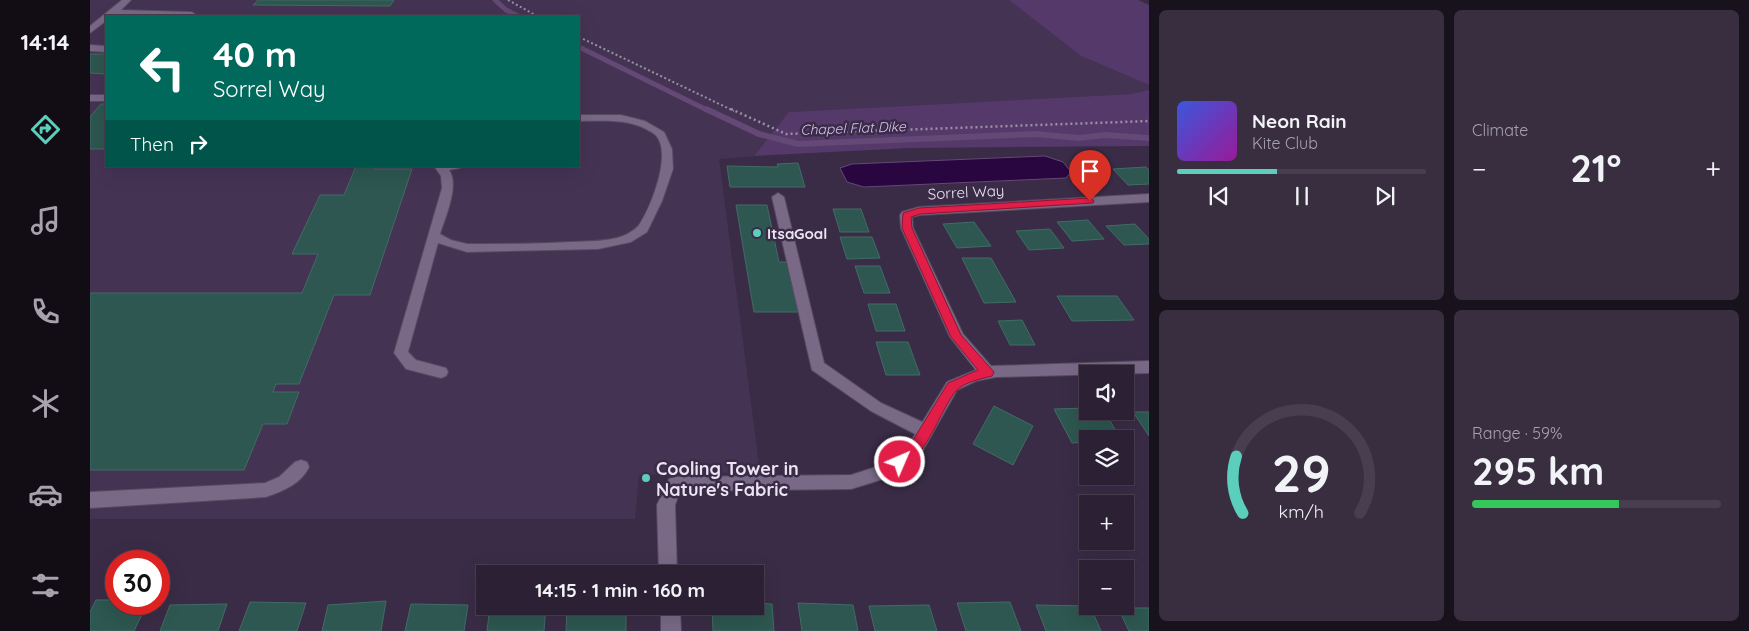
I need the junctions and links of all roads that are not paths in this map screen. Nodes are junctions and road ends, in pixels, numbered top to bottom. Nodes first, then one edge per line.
1 (127, 0) edge
2 (109, 15) edge
3 (192, 15) edge
4 (105, 18) edge
5 (90, 30) edge
6 (90, 48) edge
7 (105, 49) edge
8 (90, 98) edge
9 (105, 98) edge
10 (580, 118) edge
11 (439, 167) edge
12 (778, 197) dead end
13 (1149, 198) edge
14 (434, 236) junction
15 (1149, 367) edge
16 (441, 372) dead end
17 (988, 372) junction
18 (925, 431) junction
19 (301, 467) dead end
20 (90, 500) edge
21 (668, 565) edge
22 (670, 615) edge
23 (671, 631) edge

1 - 2 street
2 - 3 street
4 - 5 street
6 - 7 street
8 - 9 street
10 - 14 street
11 - 14 street
12 - 18 street
13 - 17 street, Sorrel Way
14 - 16 street
15 - 17 street
17 - 18 street
18 - 21 street
19 - 20 street
22 - 23 street

